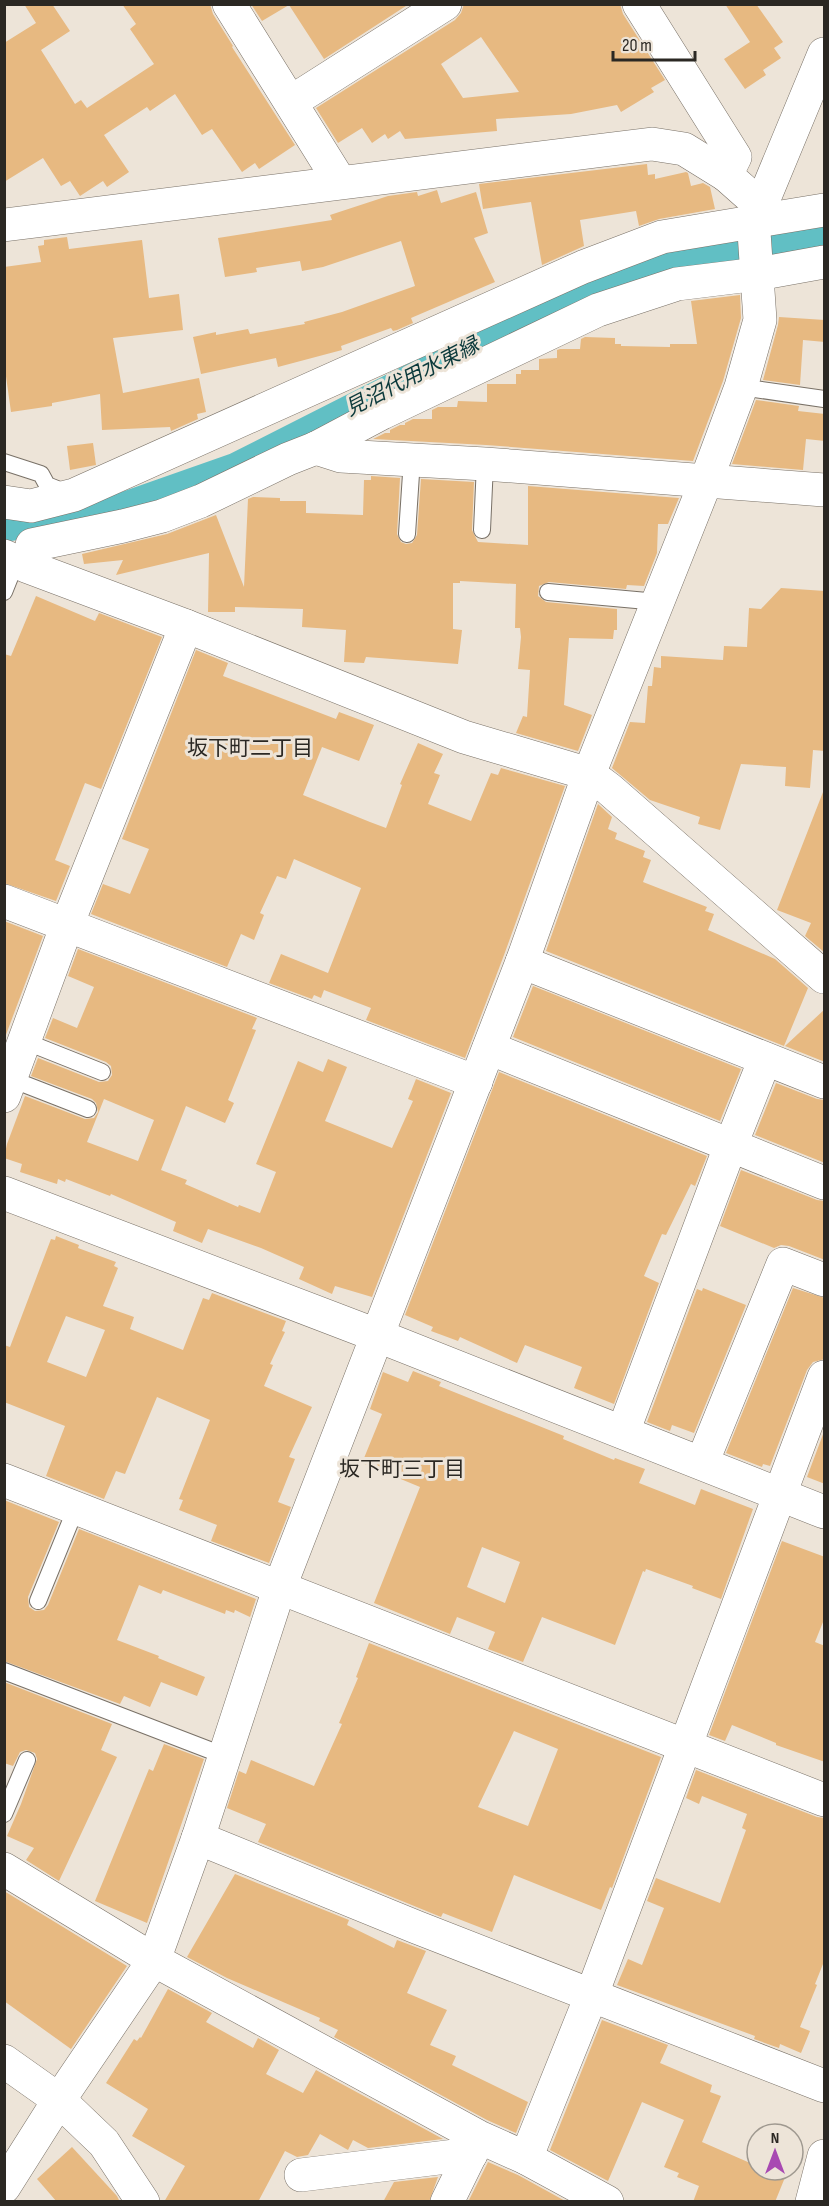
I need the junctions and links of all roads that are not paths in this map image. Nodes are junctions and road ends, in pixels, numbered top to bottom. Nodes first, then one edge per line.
1 (229, 4) edge
2 (445, 4) edge
3 (639, 4) edge
4 (825, 54) edge
5 (291, 102) junction
6 (726, 175) junction
7 (340, 182) junction
8 (825, 210) edge
9 (757, 220) junction
10 (4, 225) edge
11 (825, 262) edge
12 (758, 274) junction
13 (741, 387) junction
14 (825, 399) edge
15 (316, 448) junction
16 (412, 459) junction
17 (4, 462) edge
18 (485, 464) junction
19 (706, 481) junction
20 (825, 490) edge
21 (74, 495) junction
22 (18, 504) edge
23 (482, 530) dead end
24 (408, 534) dead end
25 (16, 564) edge
26 (548, 592) dead end
27 (658, 602) junction
28 (186, 626) junction
29 (589, 774) junction
30 (4, 901) edge
31 (67, 925) junction
32 (522, 962) junction
33 (825, 977) edge
34 (24, 1041) junction
35 (489, 1048) junction
36 (765, 1059) junction
37 (102, 1072) dead end
38 (476, 1082) junction
39 (825, 1082) edge
40 (8, 1087) edge
41 (88, 1109) dead end
42 (730, 1147) junction
43 (825, 1184) edge
44 (4, 1193) edge
45 (825, 1280) edge
46 (376, 1335) junction
47 (825, 1377) edge
48 (623, 1432) junction
49 (702, 1463) junction
50 (4, 1480) edge
51 (780, 1496) junction
52 (76, 1508) junction
53 (825, 1512) edge
54 (279, 1589) junction
55 (38, 1602) dead end
56 (4, 1671) edge
57 (684, 1745) junction
58 (225, 1755) junction
59 (27, 1760) dead end
60 (825, 1800) edge
61 (4, 1814) edge
62 (198, 1839) junction
63 (4, 1869) edge
64 (154, 1960) junction
65 (592, 1994) junction
66 (4, 2061) edge
67 (825, 2086) edge
68 (59, 2100) junction
69 (475, 2146) junction
70 (825, 2156) edge
71 (526, 2158) junction
72 (302, 2175) dead end
73 (4, 2187) edge
74 (143, 2202) edge
75 (447, 2202) edge
76 (607, 2202) edge
77 (812, 2202) edge

1 - 5 street
2 - 5 street
3 - 6 street
4 - 9 street
5 - 7 street
6 - 7 street
6 - 9 street
7 - 10 street
8 - 9 street
9 - 12 street
9 - 21 street
11 - 12 street
12 - 13 street
12 - 15 street
13 - 14 lane
13 - 19 street
15 - 16 street
15 - 25 street
16 - 18 street
16 - 24 lane
17 - 21 lane
18 - 19 street
18 - 23 lane
19 - 20 street
19 - 27 street
21 - 22 street
22 - 25 street
25 - 28 street
26 - 27 lane
27 - 29 street
28 - 29 street
28 - 31 street
29 - 32 street
29 - 33 street
30 - 31 street
31 - 34 street
31 - 38 street
32 - 35 street
32 - 36 street
34 - 37 lane
34 - 40 street
35 - 38 street
35 - 42 street
36 - 39 street
36 - 42 street
38 - 46 street
40 - 41 lane
42 - 43 street
42 - 48 street
44 - 46 street
45 - 49 street
46 - 48 street
46 - 54 street
47 - 51 street
48 - 49 street
49 - 51 street
50 - 52 street
51 - 53 street
51 - 57 street
52 - 54 street
52 - 55 lane
54 - 57 street
54 - 58 street
56 - 58 lane
57 - 60 street
57 - 65 street
58 - 62 street
59 - 61 lane
62 - 64 street
62 - 65 street
63 - 64 street
64 - 68 street
64 - 69 street
65 - 67 street
65 - 71 street
66 - 68 street
68 - 73 street
68 - 74 street
69 - 71 street
69 - 72 street
69 - 75 street
70 - 77 street
71 - 76 street

